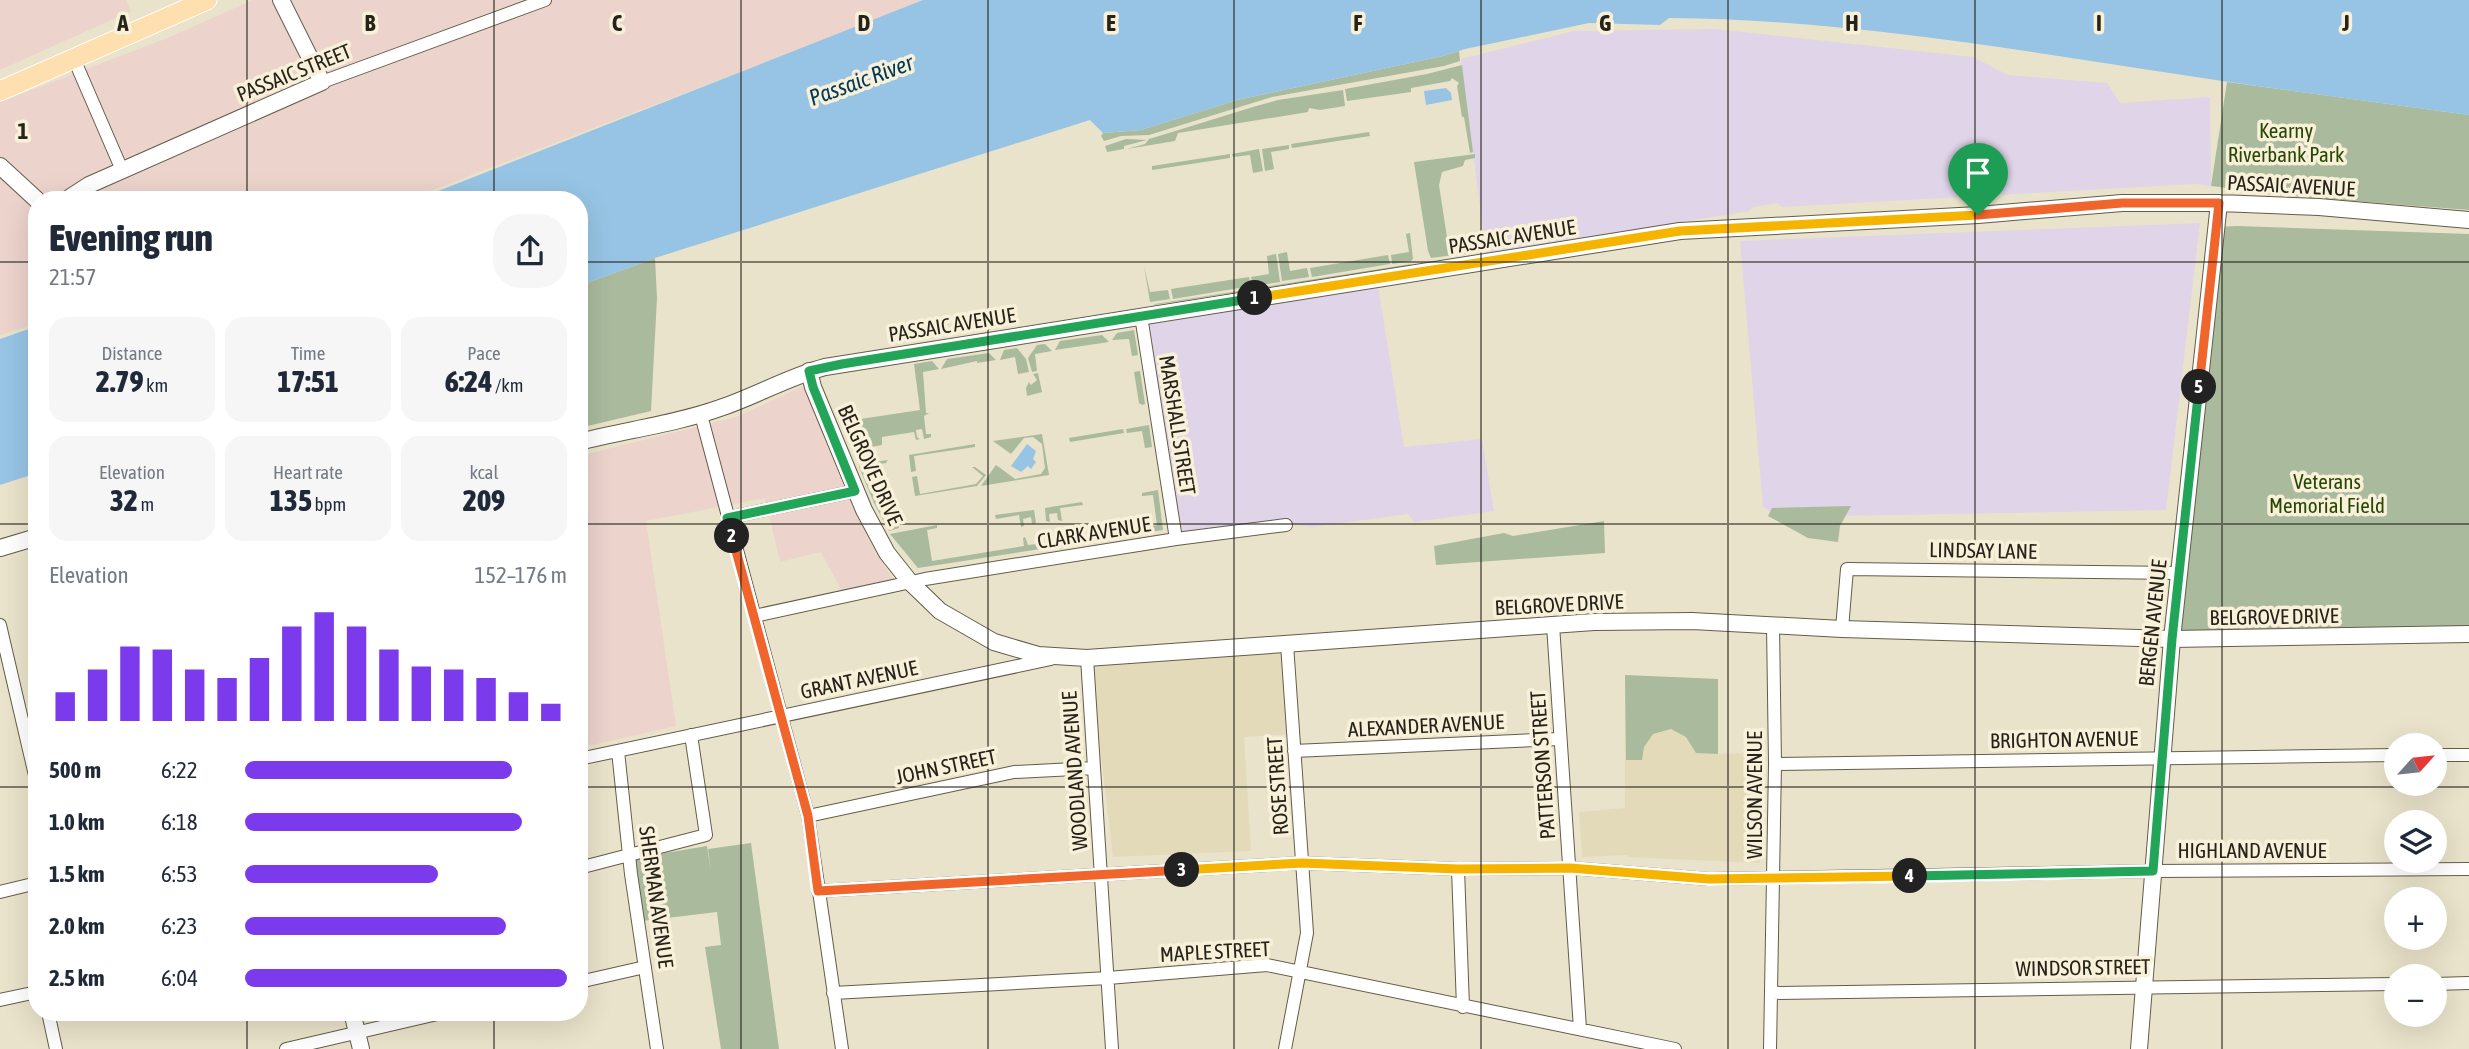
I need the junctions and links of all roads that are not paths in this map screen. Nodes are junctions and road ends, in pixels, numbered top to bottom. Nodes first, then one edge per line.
1 (208, 0) edge
2 (281, 0) edge
3 (545, 0) edge
4 (74, 59) junction
5 (322, 82) junction
6 (0, 91) edge
7 (0, 166) edge
8 (122, 170) junction
9 (80, 191) edge
10 (28, 192) edge
11 (2219, 203) junction
12 (2469, 220) edge
13 (1141, 316) junction
14 (809, 371) junction
15 (701, 415) junction
16 (588, 440) edge
17 (855, 491) junction
18 (727, 518) junction
19 (1286, 525) dead end
20 (1176, 539) junction
21 (28, 540) edge
22 (0, 548) edge
23 (2179, 573) junction
24 (910, 582) junction
25 (754, 616) junction
26 (0, 625) edge
27 (1553, 625) junction
28 (1773, 625) junction
29 (1842, 629) junction
30 (2469, 634) edge
31 (2172, 639) junction
32 (1287, 644) junction
33 (1065, 657) junction
34 (1087, 658) junction
35 (781, 716) junction
36 (691, 735) junction
37 (1559, 740) junction
38 (28, 745) edge
39 (618, 751) junction
40 (1294, 751) junction
41 (2384, 755) edge
42 (2447, 755) edge
43 (2469, 755) edge
44 (2162, 757) junction
45 (588, 758) edge
46 (1775, 764) junction
47 (1094, 768) junction
48 (808, 816) junction
49 (629, 856) junction
50 (1302, 863) junction
51 (588, 865) edge
52 (1570, 868) junction
53 (1458, 869) junction
54 (2469, 869) edge
55 (2153, 871) junction
56 (1101, 875) junction
57 (1774, 878) junction
58 (28, 885) edge
59 (818, 891) junction
60 (0, 892) edge
61 (645, 967) junction
62 (1301, 972) junction
63 (1108, 978) junction
64 (588, 980) edge
65 (2384, 984) edge
66 (2447, 984) edge
67 (2469, 984) edge
68 (2144, 986) junction
69 (833, 993) junction
70 (1770, 993) junction
71 (28, 994) edge
72 (0, 1000) edge
73 (1463, 1007) junction
74 (50, 1021) edge
75 (354, 1021) edge
76 (419, 1021) edge
77 (1580, 1029) junction
78 (359, 1041) edge
79 (1611, 1043) edge
80 (56, 1049) edge
81 (286, 1049) edge
82 (657, 1049) edge
83 (842, 1049) edge
84 (1112, 1049) edge
85 (1286, 1049) edge
86 (1675, 1049) edge
87 (1770, 1049) edge
88 (2138, 1049) edge

1 - 4 main road
2 - 5 street
3 - 5 street, PASSAIC STREET
4 - 6 main road
4 - 8 street
5 - 8 street, PASSAIC STREET
7 - 10 street
8 - 9 street, PASSAIC STREET
11 - 12 street, PASSAIC AVENUE
11 - 13 street, PASSAIC AVENUE
11 - 23 street, BERGEN AVENUE
13 - 14 street, PASSAIC AVENUE
13 - 20 street, MARSHALL STREET
14 - 15 street, PASSAIC AVENUE
14 - 17 street, BELGROVE DRIVE
15 - 16 street, PASSAIC AVENUE
15 - 18 street
17 - 18 street
17 - 24 street, BELGROVE DRIVE
18 - 25 street
19 - 20 street, CLARK AVENUE
20 - 24 street, CLARK AVENUE
21 - 22 street
23 - 29 street, LINDSAY LANE
23 - 31 street, BERGEN AVENUE
24 - 25 street, CLARK AVENUE
24 - 33 street, BELGROVE DRIVE
25 - 35 street
26 - 38 street
27 - 28 street, BELGROVE DRIVE
27 - 32 street, BELGROVE DRIVE
27 - 37 street, PATTERSON STREET
28 - 29 street, BELGROVE DRIVE
28 - 46 street, WILSON AVENUE
29 - 31 street, BELGROVE DRIVE
30 - 31 street, BELGROVE DRIVE
31 - 44 street, BERGEN AVENUE
32 - 34 street, BELGROVE DRIVE
32 - 40 street, ROSE STREET
33 - 34 street, BELGROVE DRIVE
33 - 35 street, GRANT AVENUE
34 - 47 street, WOODLAND AVENUE
35 - 36 street, GRANT AVENUE
35 - 48 street
36 - 39 street, GRANT AVENUE
36 - 49 street
37 - 40 street, ALEXANDER AVENUE
37 - 52 street, PATTERSON STREET
39 - 45 street, GRANT AVENUE
39 - 49 street, SHERMAN AVENUE
40 - 50 street, ROSE STREET
41 - 44 street, BRIGHTON AVENUE
42 - 43 street
44 - 46 street, BRIGHTON AVENUE
44 - 55 street, BERGEN AVENUE
46 - 57 street, WILSON AVENUE
47 - 48 street, JOHN STREET
47 - 56 street, WOODLAND AVENUE
48 - 59 street
49 - 51 street
49 - 61 street, SHERMAN AVENUE
50 - 53 street, HIGHLAND AVENUE
50 - 56 street, HIGHLAND AVENUE
50 - 62 street, ROSE STREET
52 - 53 street, HIGHLAND AVENUE
52 - 57 street, HIGHLAND AVENUE
52 - 77 street, PATTERSON STREET
53 - 73 street
54 - 55 street, HIGHLAND AVENUE
55 - 57 street, HIGHLAND AVENUE
55 - 68 street, BERGEN AVENUE
56 - 59 street, HIGHLAND AVENUE
56 - 63 street, WOODLAND AVENUE
57 - 70 street, WILSON AVENUE
58 - 60 street
59 - 69 street
61 - 64 street
61 - 82 street, SHERMAN AVENUE
62 - 63 street, MAPLE STREET
62 - 73 street, MAPLE STREET
62 - 85 street, ROSE STREET
63 - 69 street, MAPLE STREET
63 - 84 street, WOODLAND AVENUE
65 - 68 street, WINDSOR STREET
66 - 67 street
68 - 70 street, WINDSOR STREET
68 - 88 street, BERGEN AVENUE
69 - 83 street
70 - 87 street, WILSON AVENUE
71 - 72 street
73 - 77 street, MAPLE STREET
74 - 80 street
75 - 78 street
76 - 78 street
77 - 79 street, MAPLE STREET
78 - 81 street
79 - 86 street, MAPLE STREET

